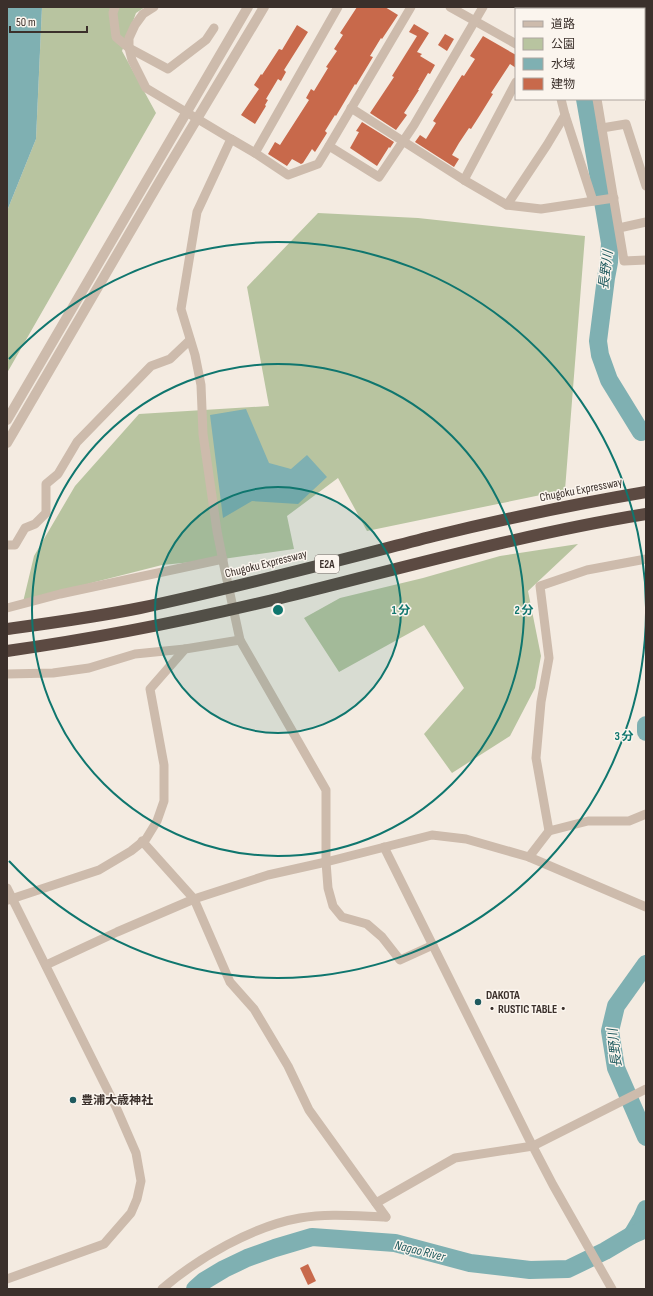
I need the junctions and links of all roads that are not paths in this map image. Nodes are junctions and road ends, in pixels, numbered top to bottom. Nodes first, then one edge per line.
1 (115, 7) edge
2 (154, 7) edge
3 (248, 7) edge
4 (264, 7) edge
5 (338, 7) edge
6 (411, 7) edge
7 (450, 7) edge
8 (483, 7) edge
9 (474, 21) junction
10 (214, 28) dead end
11 (515, 43) edge
12 (129, 48) junction
13 (515, 84) edge
14 (561, 100) edge
15 (597, 100) edge
16 (351, 108) junction
17 (565, 115) junction
18 (602, 128) junction
19 (229, 137) junction
20 (403, 141) junction
21 (329, 146) junction
22 (255, 153) junction
23 (464, 180) junction
24 (646, 186) edge
25 (614, 198) junction
26 (593, 201) junction
27 (507, 204) junction
28 (646, 222) edge
29 (619, 228) junction
30 (646, 260) edge
31 (190, 340) junction
32 (7, 420) edge
33 (7, 443) edge
34 (646, 492) edge
35 (646, 514) edge
36 (7, 545) edge
37 (646, 560) edge
38 (223, 563) junction
39 (7, 608) edge
40 (7, 629) edge
41 (240, 640) junction
42 (185, 649) junction
43 (7, 651) edge
44 (7, 674) edge
45 (646, 814) edge
46 (549, 831) junction
47 (142, 841) junction
48 (384, 847) junction
49 (529, 857) junction
50 (326, 862) junction
51 (7, 888) edge
52 (10, 899) edge
53 (194, 899) junction
54 (646, 907) edge
55 (433, 945) junction
56 (46, 965) junction
57 (646, 1090) edge
58 (533, 1146) junction
59 (376, 1203) junction
60 (7, 1279) edge
61 (162, 1289) edge
62 (612, 1289) edge

1 - 12 street
2 - 12 street
3 - 32 street
4 - 33 street
5 - 22 street
6 - 16 street
7 - 9 street
8 - 9 street
9 - 11 street
9 - 20 street
10 - 12 street
12 - 19 street
13 - 23 street
14 - 17 street
15 - 18 street
16 - 20 street
16 - 21 street
17 - 26 street
17 - 27 street
18 - 24 street
18 - 25 street
19 - 22 street
19 - 31 street
20 - 21 street
20 - 23 street
21 - 22 street
23 - 27 street
25 - 26 street
25 - 29 street
26 - 27 street
28 - 29 street
29 - 30 street
31 - 36 street
31 - 38 street
34 - 40 highway, Chugoku Expressway / E2A
35 - 43 highway, E2A
37 - 46 street
38 - 39 street
38 - 41 street
41 - 42 street
41 - 50 street
42 - 44 street
42 - 47 street
45 - 46 street
46 - 49 street
47 - 52 street
47 - 53 street
48 - 49 street
48 - 50 street
48 - 55 street
49 - 54 street
50 - 53 street
50 - 55 street
51 - 52 street
52 - 56 street
53 - 56 street
53 - 59 street
55 - 58 street
56 - 60 street
57 - 58 street
58 - 59 street
58 - 62 street
59 - 61 street

